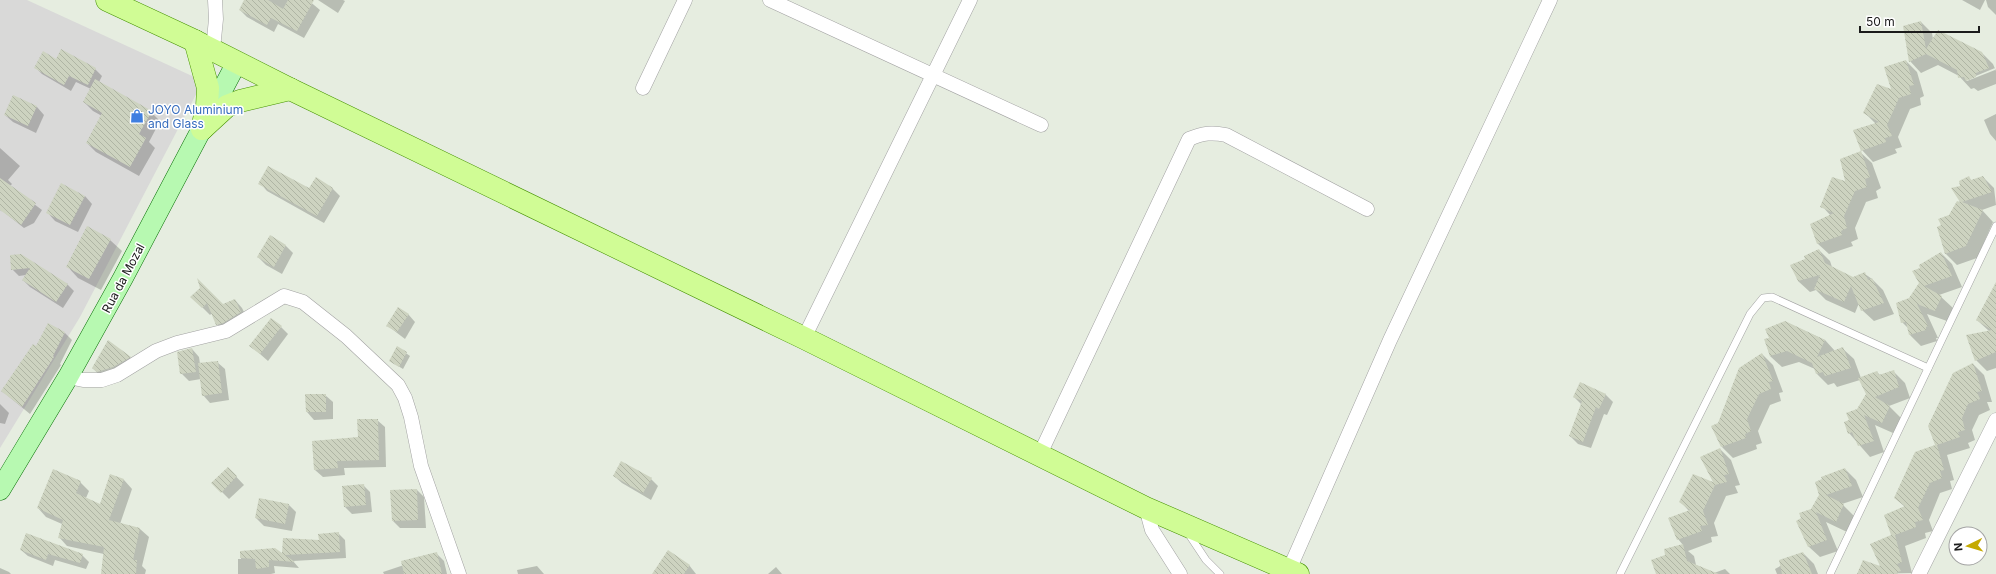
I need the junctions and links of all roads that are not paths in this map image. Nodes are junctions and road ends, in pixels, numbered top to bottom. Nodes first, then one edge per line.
1 (107, 0) edge
2 (215, 0) edge
3 (685, 0) edge
4 (770, 0) edge
5 (970, 0) edge
6 (1550, 0) edge
7 (204, 45) junction
8 (237, 62) junction
9 (934, 76) junction
10 (643, 88) dead end
11 (290, 89) junction
12 (1040, 125) dead end
13 (202, 129) junction
14 (1367, 209) dead end
15 (1996, 226) edge
16 (804, 338) junction
17 (1928, 368) junction
18 (68, 377) junction
19 (1996, 420) edge
20 (1040, 454) junction
21 (0, 490) edge
22 (1146, 508) junction
23 (1180, 522) junction
24 (1293, 572) edge
25 (459, 574) edge
26 (1180, 574) edge
27 (1220, 574) edge
28 (1620, 574) edge
29 (1830, 574) edge
30 (1919, 574) edge

1 - 7 main road
2 - 7 street
3 - 10 street
4 - 9 street
5 - 9 street
6 - 24 street
7 - 8 main road
7 - 13 main road
8 - 11 main road
8 - 13 main road, Rua da Mozal
9 - 12 street
9 - 16 street
11 - 13 main road
11 - 16 main road
13 - 18 main road, Rua da Mozal
14 - 20 street
15 - 17 lane
16 - 20 main road
17 - 28 lane
17 - 29 lane
18 - 21 main road, Rua da Mozal
18 - 25 street
19 - 30 street
20 - 22 main road
22 - 23 main road
22 - 26 street
23 - 24 main road
23 - 27 lane

